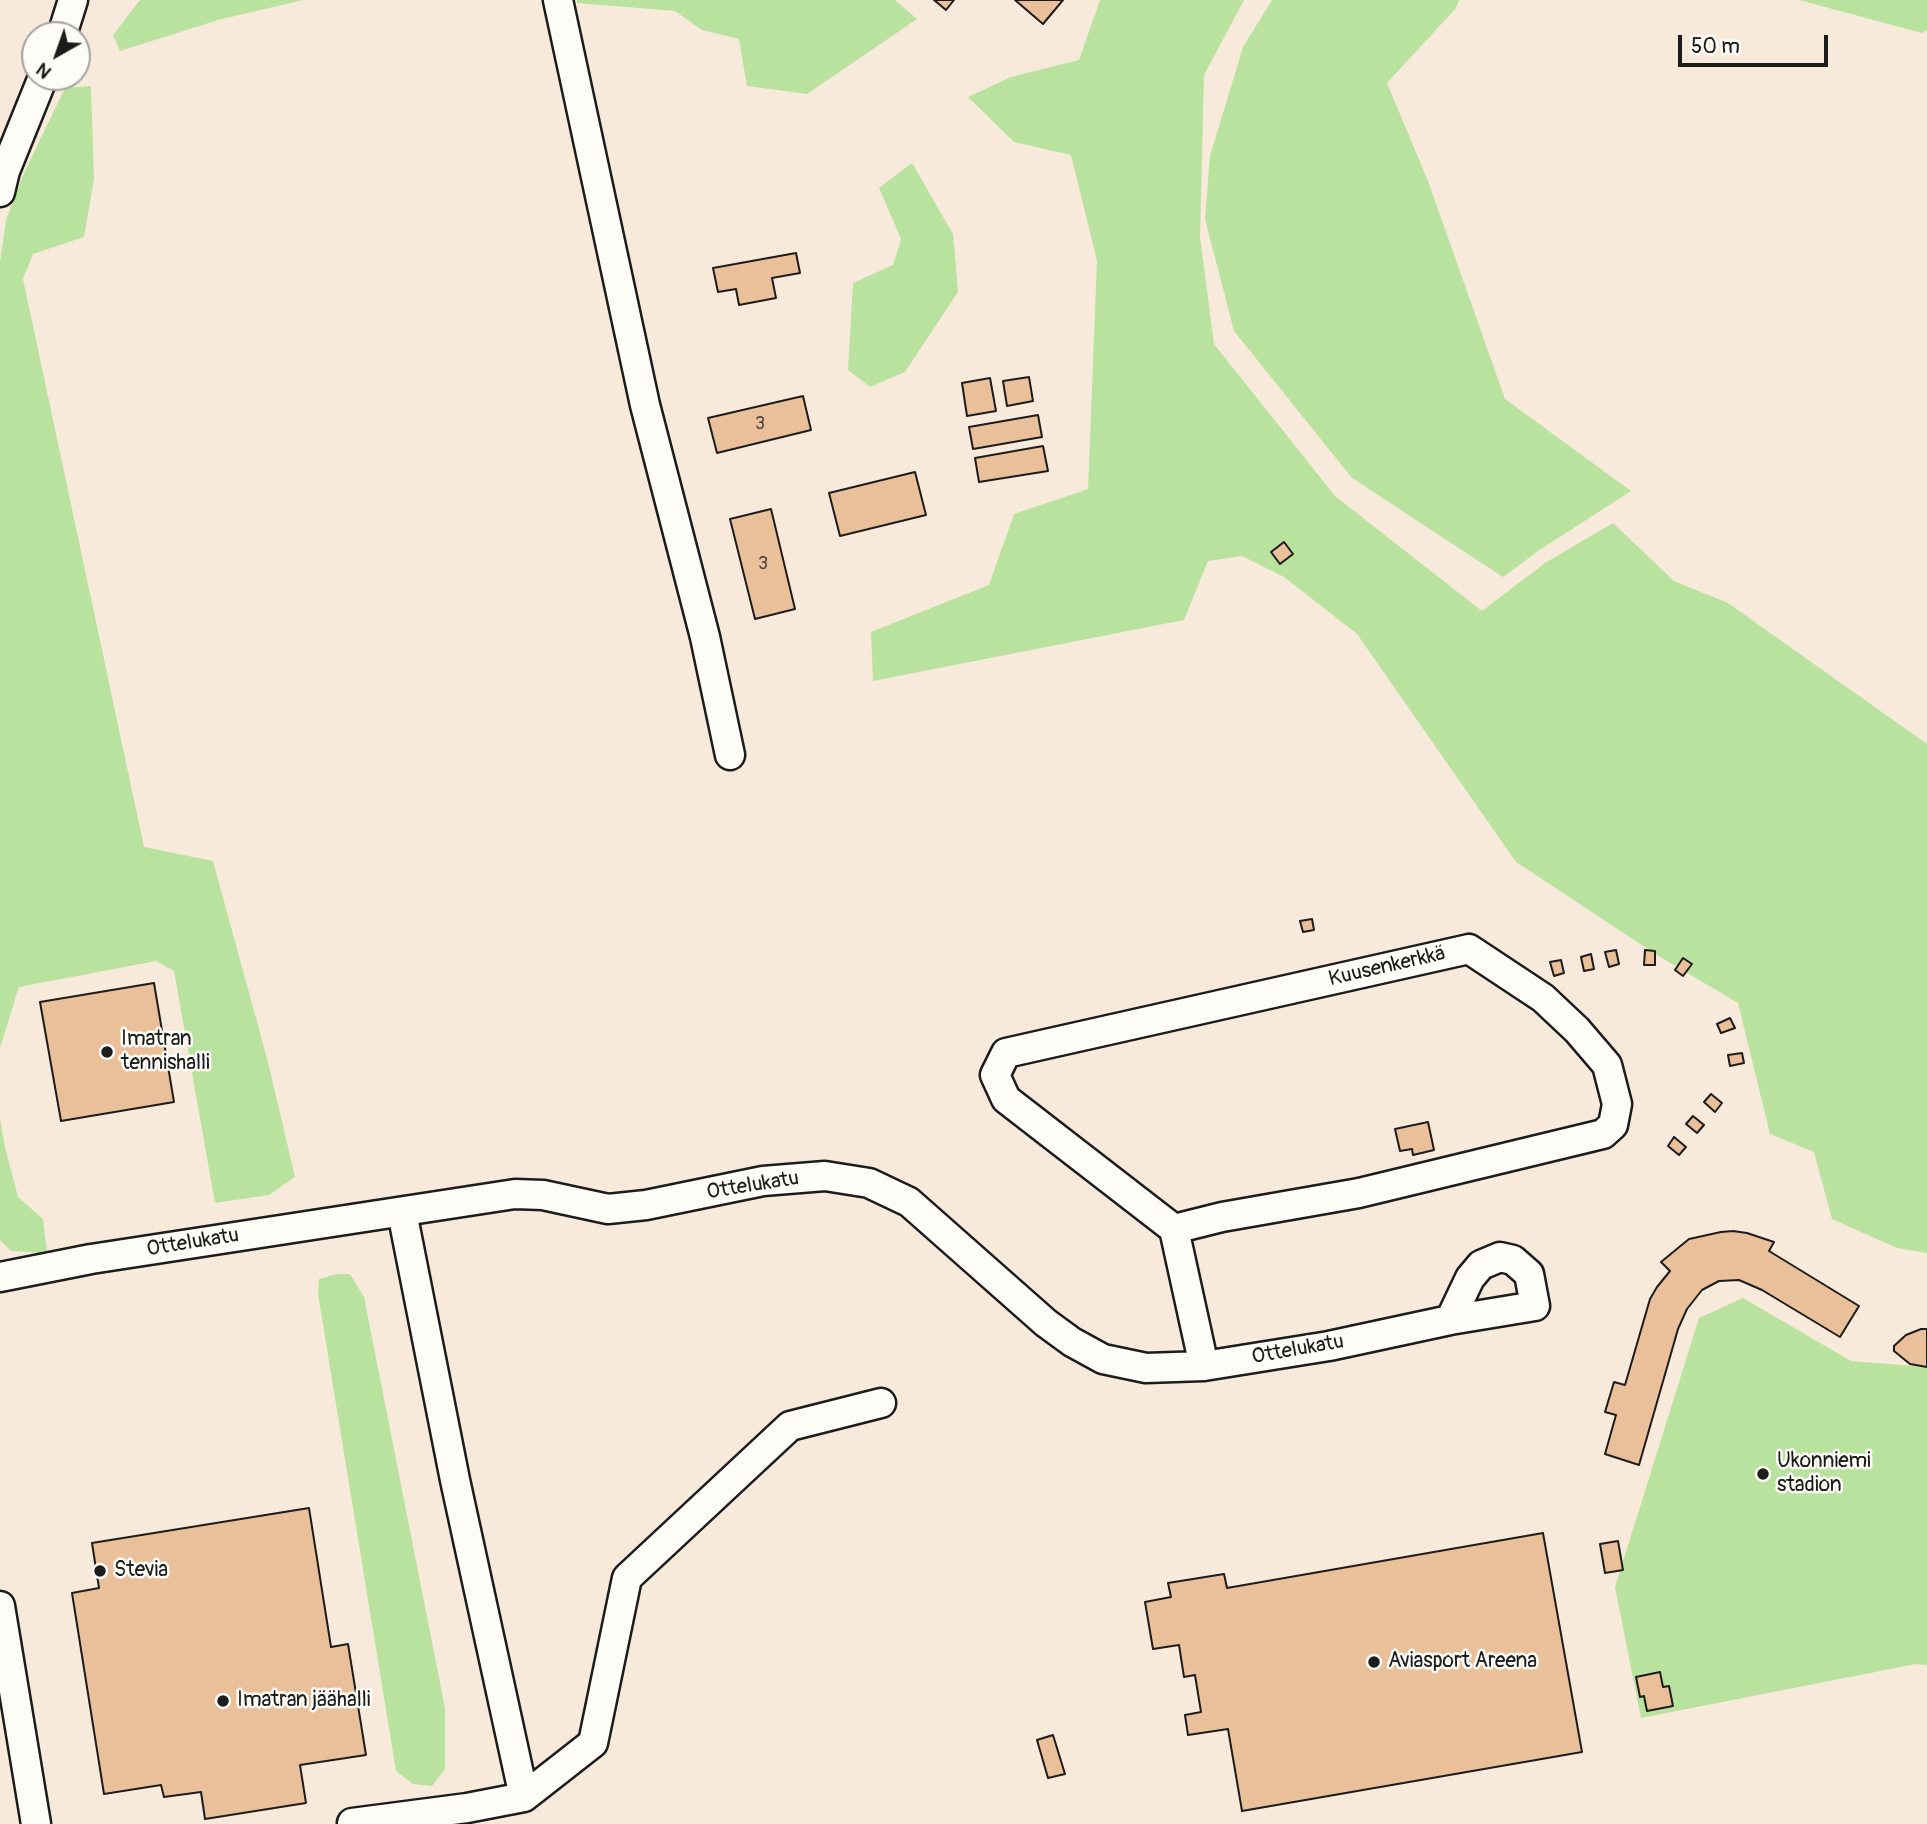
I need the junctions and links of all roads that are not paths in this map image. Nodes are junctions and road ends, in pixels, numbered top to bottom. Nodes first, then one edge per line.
1 (73, 0) edge
2 (558, 0) edge
3 (66, 21) edge
4 (37, 91) edge
5 (0, 192) edge
6 (730, 755) dead end
7 (401, 1212) junction
8 (1174, 1230) junction
9 (0, 1277) edge
10 (1450, 1320) dead end
11 (1204, 1366) junction
12 (881, 1403) dead end
13 (0, 1606) edge
14 (524, 1797) junction
15 (352, 1822) edge
16 (36, 1824) edge

1 - 3 street
2 - 6 street
4 - 5 street
7 - 9 street, Ottelukatu
7 - 11 street, Ottelukatu
7 - 14 street
8 - 8 street, Kuusenkerkkä
8 - 11 street
10 - 11 street, Ottelukatu
12 - 14 street
13 - 16 street
14 - 15 street

